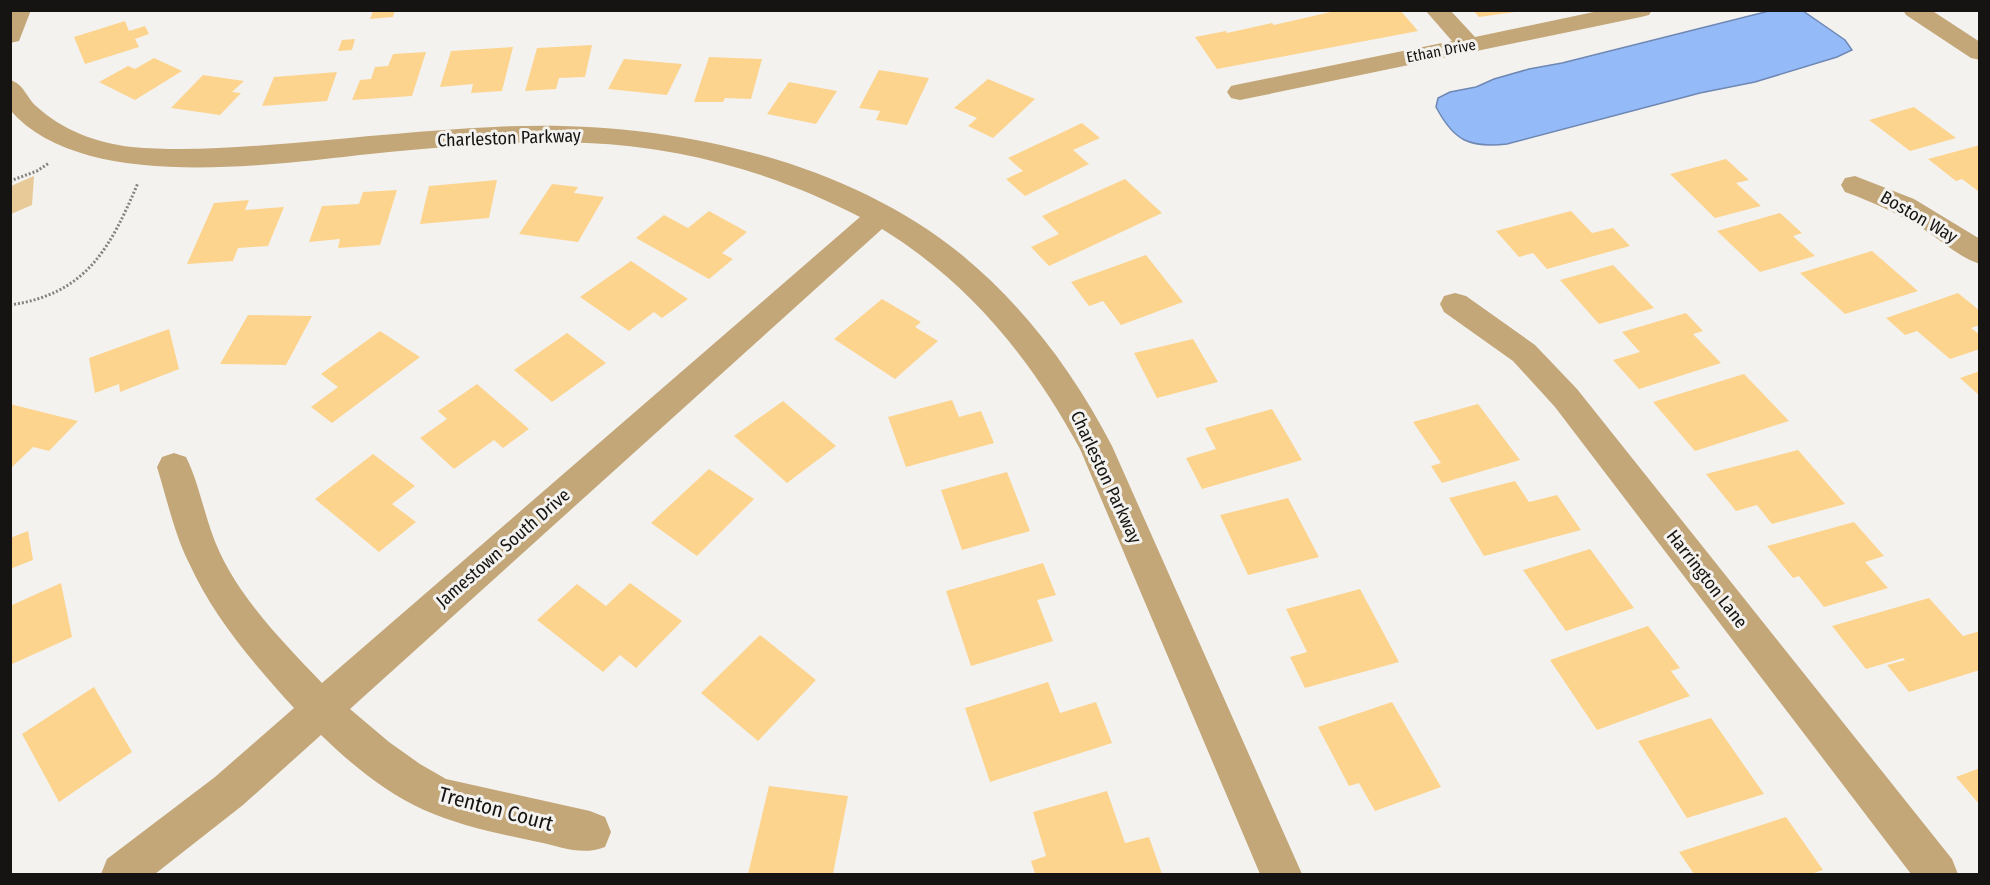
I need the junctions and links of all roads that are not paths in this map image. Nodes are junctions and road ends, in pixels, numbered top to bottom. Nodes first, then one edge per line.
1 (19, 10) edge
2 (1436, 10) edge
3 (1641, 10) edge
4 (1914, 10) edge
5 (10, 36) edge
6 (1469, 45) junction
7 (1980, 53) edge
8 (10, 88) edge
9 (1240, 92) dead end
10 (1855, 185) dead end
11 (879, 216) junction
12 (1980, 254) edge
13 (1455, 304) dead end
14 (174, 467) dead end
15 (322, 708) junction
16 (590, 832) dead end
17 (122, 874) edge
18 (1281, 874) edge
19 (1937, 874) edge

1 - 5 street
2 - 6 street
3 - 6 street, Ethan Drive
4 - 7 street
6 - 9 street, Ethan Drive
8 - 11 street, Charleston Parkway
10 - 12 street, Boston Way
11 - 15 street, Jamestown South Drive
11 - 18 street, Charleston Parkway
13 - 19 street, Harrington Lane
14 - 15 street, Trenton Court
15 - 16 street, Trenton Court
15 - 17 street, Jamestown South Drive

